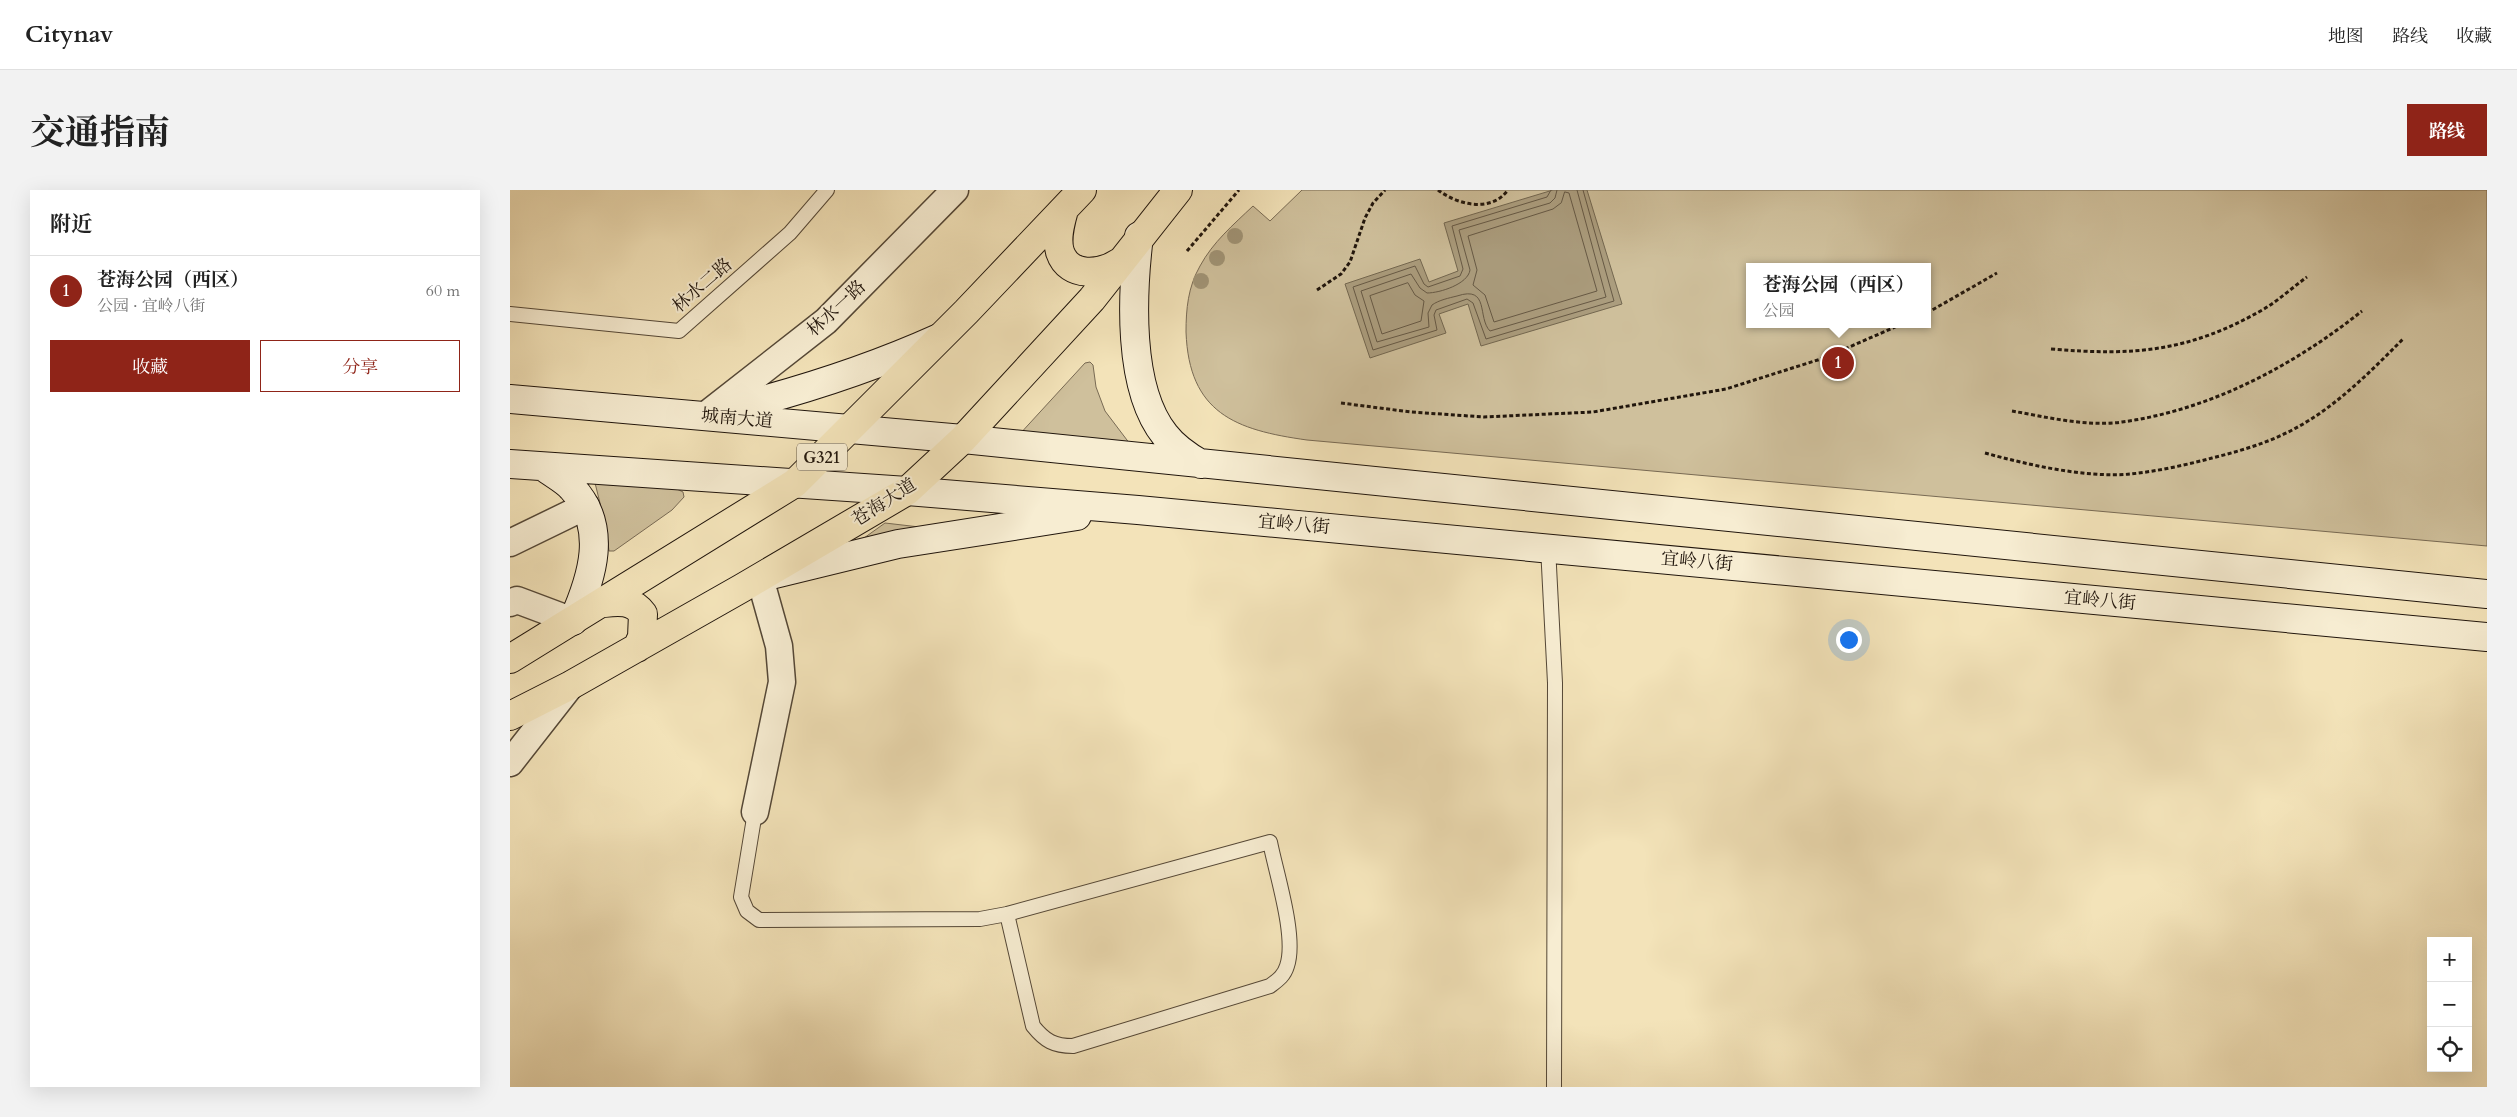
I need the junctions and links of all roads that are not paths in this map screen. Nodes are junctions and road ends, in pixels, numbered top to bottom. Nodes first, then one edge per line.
1 (827, 190) edge
2 (955, 190) edge
3 (1082, 190) edge
4 (1178, 190) edge
5 (1064, 210) junction
6 (1139, 236) junction
7 (1120, 262) junction
8 (510, 314) edge
9 (942, 336) junction
10 (510, 399) edge
11 (706, 415) junction
12 (851, 429) junction
13 (963, 439) junction
14 (510, 464) edge
15 (1202, 465) junction
16 (544, 467) junction
17 (796, 483) junction
18 (907, 491) junction
19 (586, 506) junction
20 (1138, 510) junction
21 (510, 543) edge
22 (1548, 547) junction
23 (760, 578) junction
24 (2487, 594) edge
25 (510, 603) edge
26 (604, 603) junction
27 (574, 622) junction
28 (2487, 637) edge
29 (636, 648) junction
30 (510, 659) edge
31 (571, 685) junction
32 (510, 716) edge
33 (510, 763) edge
34 (755, 812) joint
35 (1007, 914) junction
36 (1554, 1087) edge

1 - 8 lane, 林水二路
2 - 11 street, 林水一路
3 - 5 highway, G321
4 - 6 highway, 苍海大道
5 - 7 highway
5 - 9 highway, G321
6 - 7 highway, 苍海大道
6 - 15 main road
7 - 13 highway, 苍海大道
9 - 11 main road
9 - 12 highway, G321
10 - 11 main road, 城南大道
11 - 12 main road, 城南大道
12 - 13 main road, 城南大道
12 - 17 highway, G321
13 - 15 main road
13 - 18 highway, 苍海大道
14 - 16 main road
15 - 24 main road
16 - 17 main road
16 - 19 main road
17 - 18 main road
17 - 26 highway, G321
18 - 20 main road, 宜岭八街
18 - 23 highway, 苍海大道
19 - 21 street
19 - 27 main road
20 - 22 main road, 宜岭八街
20 - 23 main road
22 - 28 main road, 宜岭八街
22 - 36 lane
23 - 29 highway, 苍海大道
23 - 34 street
25 - 27 street
26 - 27 highway, G321
26 - 29 highway
27 - 30 highway, G321
29 - 31 highway, 苍海大道
31 - 32 highway, 苍海大道
31 - 33 street
34 - 35 lane
35 - 35 lane

